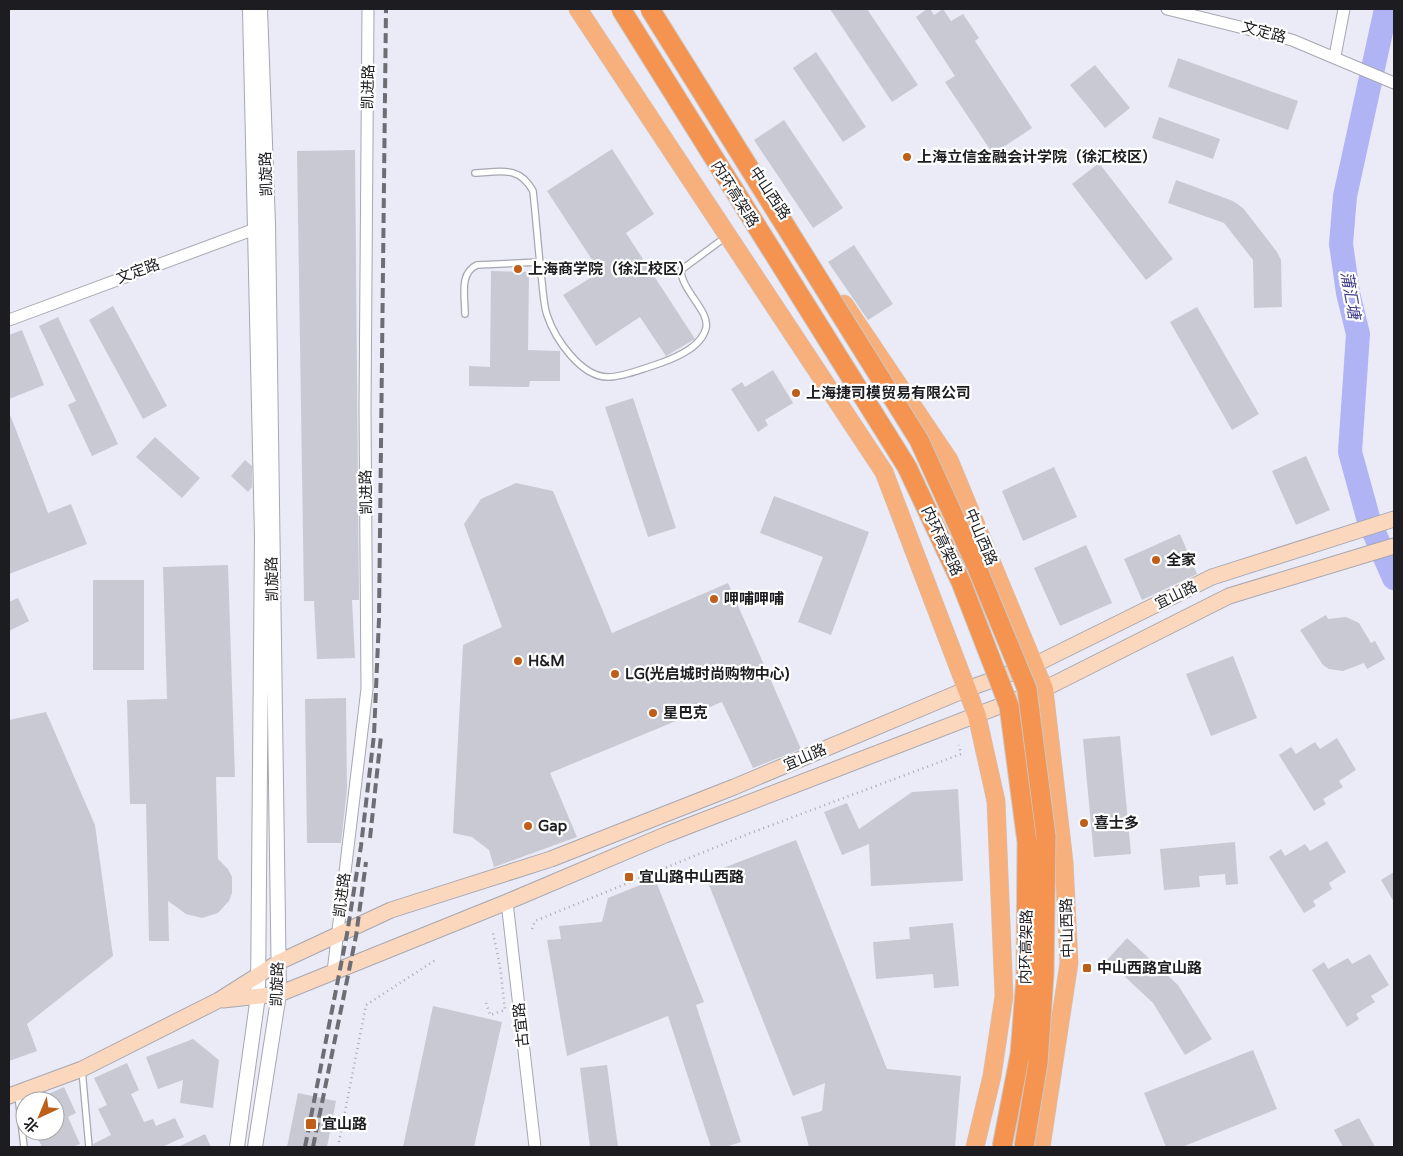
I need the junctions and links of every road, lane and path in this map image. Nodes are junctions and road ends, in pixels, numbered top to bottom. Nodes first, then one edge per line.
1 (250, 9) edge
2 (260, 9) edge
3 (368, 9) edge
4 (578, 9) edge
5 (621, 9) edge
6 (648, 9) edge
7 (1167, 9) edge
8 (1344, 9) edge
9 (1335, 56) junction
10 (1394, 83) edge
11 (475, 173) dead end
12 (268, 224) junction
13 (253, 229) junction
14 (728, 235) junction
15 (540, 262) junction
16 (465, 314) dead end
17 (9, 320) edge
18 (1394, 519) edge
19 (1394, 546) edge
20 (1034, 665) junction
21 (967, 689) junction
22 (1044, 689) junction
23 (977, 716) junction
24 (959, 745) dead end
25 (507, 902) junction
26 (532, 929) dead end
27 (493, 933) dead end
28 (337, 935) junction
29 (437, 959) dead end
30 (279, 962) junction
31 (333, 972) junction
32 (258, 976) junction
33 (279, 994) junction
34 (258, 996) junction
35 (219, 1000) junction
36 (486, 1003) dead end
37 (82, 1070) junction
38 (14, 1094) edge
39 (24, 1147) edge
40 (89, 1147) edge
41 (237, 1147) edge
42 (255, 1147) edge
43 (338, 1147) edge
44 (535, 1147) edge
45 (975, 1147) edge
46 (1002, 1147) edge
47 (1024, 1147) edge
48 (1041, 1147) edge

1 - 13 street, 凯旋路
2 - 12 street, 凯旋路
3 - 28 street, 凯进路
4 - 14 main road
5 - 46 highway, 内环高架路, bridge
6 - 20 main road, 中山西路
6 - 47 highway, 内环高架路, bridge
7 - 9 street, 文定路
8 - 9 street
9 - 10 street, 文定路
11 - 15 lane
12 - 13 street, 文定路
12 - 30 street, 凯旋路
13 - 17 street, 文定路
13 - 32 street, 凯旋路
14 - 15 lane
14 - 21 main road
15 - 16 lane
18 - 20 main road, 宜山路
19 - 22 main road, 宜山路
20 - 21 main road, 宜山路
20 - 22 main road, 中山西路
21 - 23 main road
21 - 28 main road, 宜山路
22 - 23 main road, 宜山路
22 - 48 main road, 中山西路
23 - 25 main road, 宜山路
23 - 45 main road
24 - 26 path
25 - 31 main road, 宜山路
25 - 44 street, 古宜路
27 - 36 path
28 - 30 main road, 宜山路
28 - 31 street, 凯进路
29 - 43 path
30 - 32 main road, 宜山路
30 - 33 street, 凯旋路
31 - 33 main road, 宜山路
32 - 34 street, 凯旋路
32 - 35 main road, 宜山路
33 - 34 main road, 宜山路
33 - 42 street, 凯旋路
34 - 35 main road, 宜山路
34 - 41 street, 凯旋路
35 - 37 main road, 宜山路
37 - 38 main road, 宜山路
37 - 40 lane
38 - 39 lane

